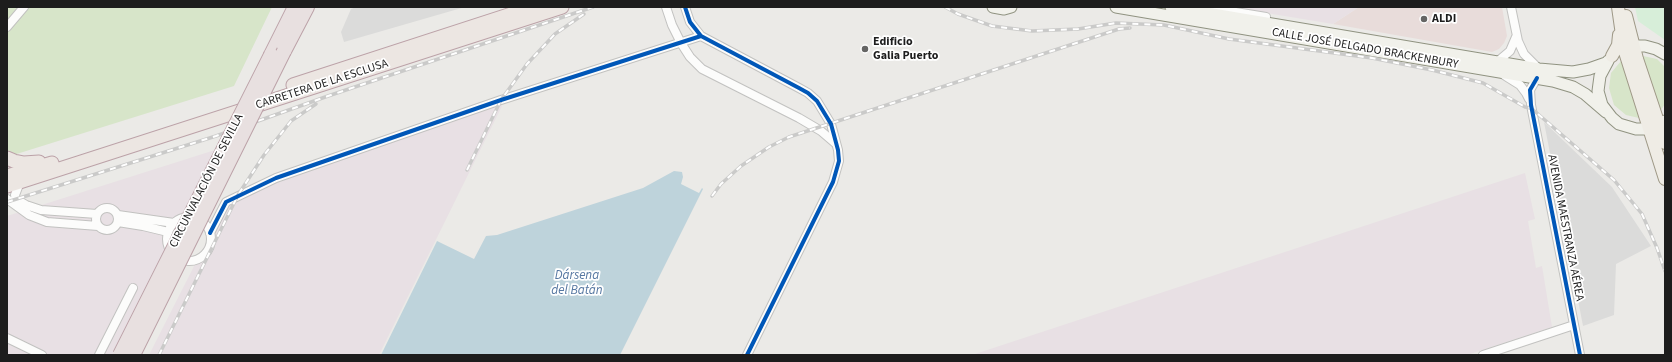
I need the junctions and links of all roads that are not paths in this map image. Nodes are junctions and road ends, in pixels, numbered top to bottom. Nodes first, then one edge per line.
1 (24, 7) edge
2 (533, 7) edge
3 (562, 7) edge
4 (666, 7) edge
5 (685, 7) edge
6 (993, 7) edge
7 (1011, 7) edge
8 (1116, 7) edge
9 (1172, 7) edge
10 (1205, 7) edge
11 (1511, 7) edge
12 (1618, 7) edge
13 (1625, 7) edge
14 (303, 10) edge
15 (1624, 26) junction
16 (7, 28) edge
17 (701, 36) junction
18 (1516, 37) junction
19 (681, 43) junction
20 (1634, 47) junction
21 (1407, 48) junction
22 (1665, 54) edge
23 (1609, 59) junction
24 (1497, 67) junction
25 (1538, 73) junction
26 (1531, 105) junction
27 (1606, 112) junction
28 (1657, 125) edge
29 (1636, 129) junction
30 (836, 143) junction
31 (1665, 143) edge
32 (1656, 153) junction
33 (7, 158) edge
34 (51, 163) junction
35 (1665, 179) edge
36 (10, 187) edge
37 (97, 214) junction
38 (118, 218) junction
39 (174, 223) junction
40 (98, 226) junction
41 (168, 232) junction
42 (210, 233) junction
43 (133, 288) dead end
44 (1574, 325) junction
45 (7, 338) edge
46 (42, 355) edge
47 (99, 355) edge
48 (120, 355) edge
49 (133, 355) edge
50 (747, 355) edge
51 (1483, 355) edge
52 (1580, 355) edge

1 - 16 street
2 - 34 highway, CARRETERA DE LA ESCLUSA
3 - 36 highway, CARRETERA DE LA ESCLUSA
4 - 19 street
5 - 17 street
6 - 7 main road
8 - 24 main road, CALLE JOSÉ DELGADO BRACKENBURY
9 - 21 main road, CALLE JOSÉ DELGADO BRACKENBURY
10 - 21 street
11 - 18 street
12 - 15 main road
13 - 15 main road
14 - 48 highway, CIRCUNVALACIÓN DE SEVILLA, bridge
14 - 49 highway, CIRCUNVALACIÓN DE SEVILLA, bridge
15 - 20 main road
15 - 23 main road
17 - 19 street
17 - 30 street
18 - 24 street
18 - 25 street
19 - 30 street
19 - 42 street
20 - 22 main road
20 - 23 main road, CALLE JOSÉ DELGADO BRACKENBURY
20 - 28 main road
21 - 24 main road, CALLE JOSÉ DELGADO BRACKENBURY
23 - 25 main road, CALLE JOSÉ DELGADO BRACKENBURY
23 - 27 main road
24 - 25 main road, CALLE JOSÉ DELGADO BRACKENBURY
24 - 26 street
25 - 26 street
25 - 27 main road, CALLE JOSÉ DELGADO BRACKENBURY
26 - 44 street, AVENIDA MAESTRANZA AÉREA
27 - 29 main road, CALLE JOSÉ DELGADO BRACKENBURY
28 - 29 main road
28 - 31 main road
28 - 32 main road
29 - 32 main road
30 - 50 street
32 - 35 main road
33 - 34 highway
34 - 36 highway, CARRETERA DE LA ESCLUSA
36 - 37 street
36 - 40 street
37 - 38 street
37 - 40 street
38 - 39 street
38 - 40 street
38 - 41 street
39 - 41 street
39 - 42 street
41 - 42 street
43 - 47 street
44 - 51 street
44 - 52 street, AVENIDA MAESTRANZA AÉREA
45 - 46 street

